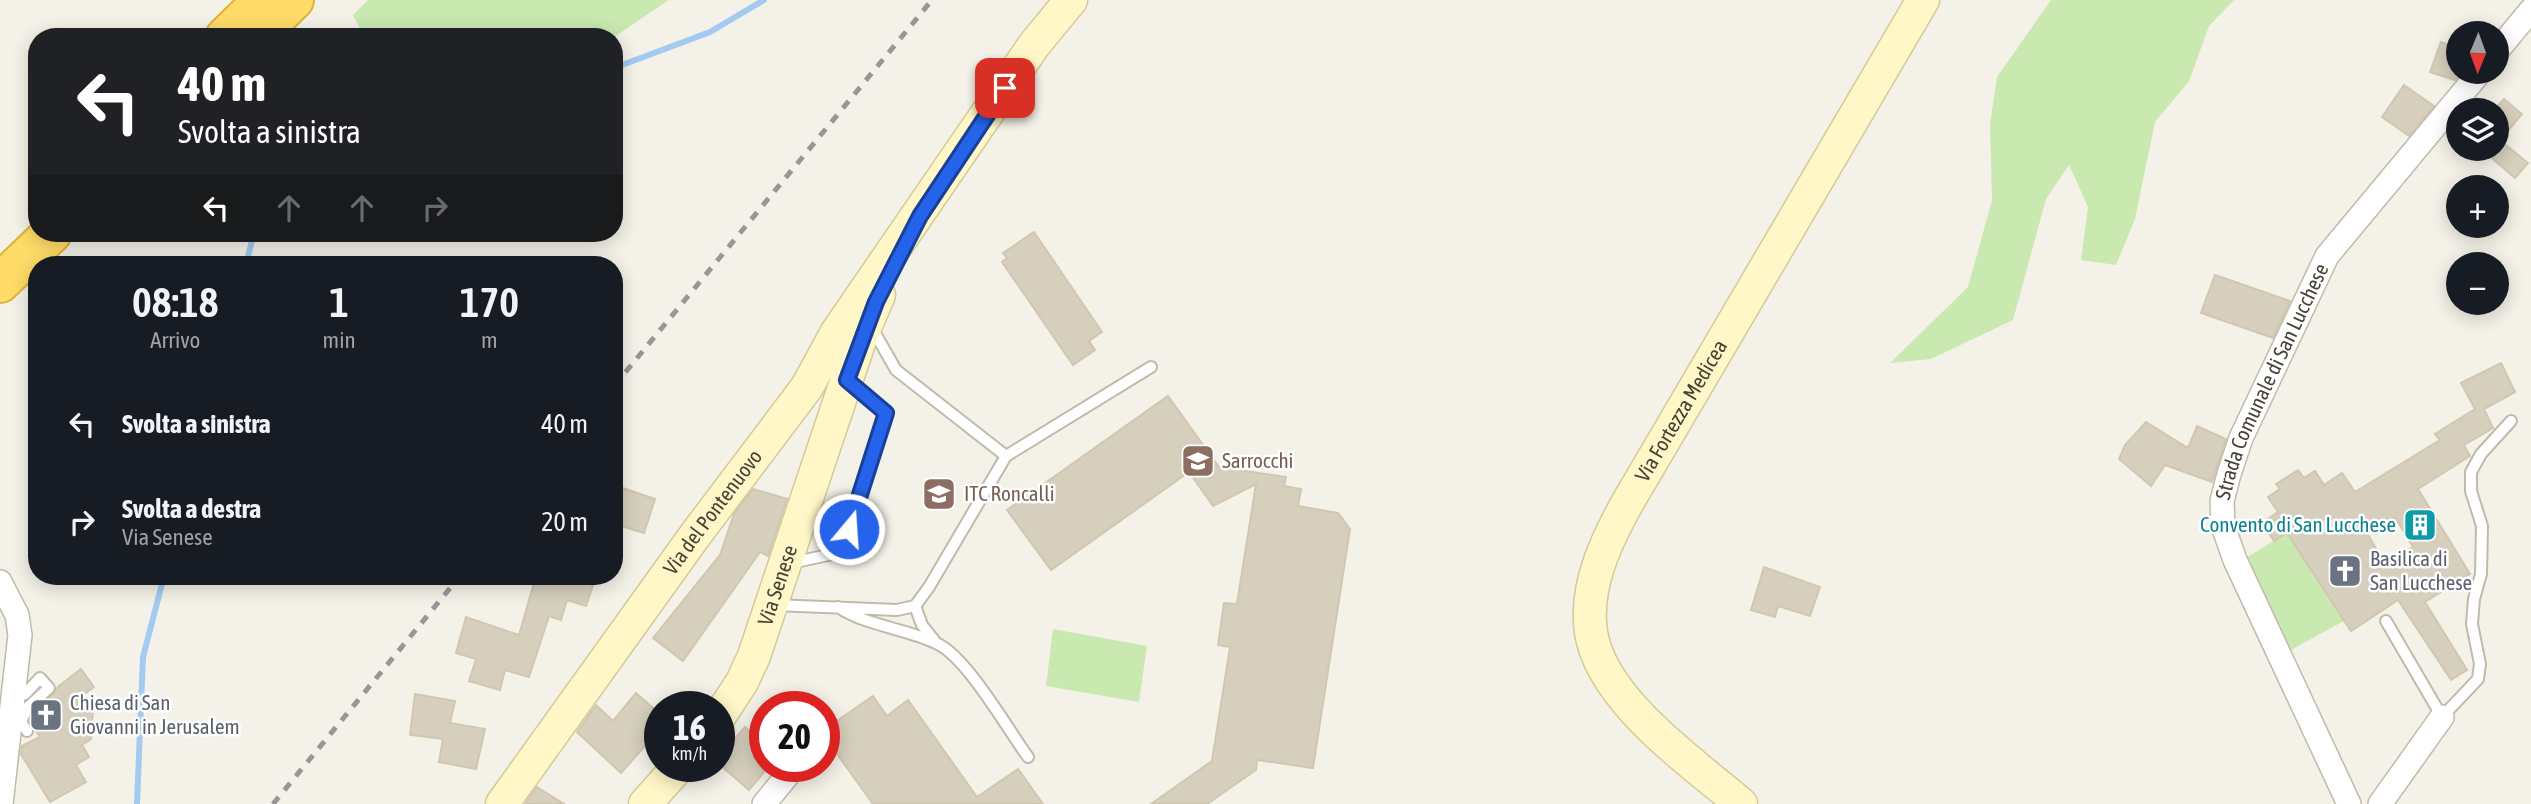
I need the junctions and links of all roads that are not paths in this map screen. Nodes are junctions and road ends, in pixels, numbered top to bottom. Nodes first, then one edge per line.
1 (263, 0) edge
2 (294, 0) edge
3 (1051, 0) edge
4 (1071, 0) edge
5 (1923, 0) edge
6 (2531, 10) edge
7 (234, 28) edge
8 (265, 28) edge
9 (2510, 35) edge
10 (1034, 45) junction
11 (2470, 84) edge
12 (920, 216) junction
13 (28, 227) edge
14 (43, 242) edge
15 (0, 253) edge
16 (28, 256) edge
17 (28, 256) edge
18 (0, 283) edge
19 (869, 318) junction
20 (817, 366) junction
21 (1152, 367) dead end
22 (842, 394) junction
23 (2511, 421) dead end
24 (1006, 456) junction
25 (785, 564) junction
26 (0, 582) edge
27 (771, 605) junction
28 (836, 606) junction
29 (915, 606) junction
30 (2386, 621) dead end
31 (936, 643) junction
32 (15, 686) junction
33 (735, 693) edge
34 (2442, 717) junction
35 (27, 731) dead end
36 (1028, 757) dead end
37 (665, 782) edge
38 (782, 782) edge
39 (1, 804) edge
40 (502, 804) edge
41 (645, 804) edge
42 (764, 804) edge
43 (1741, 804) edge
44 (2349, 804) edge
45 (2380, 804) edge

1 - 7 highway
2 - 8 highway
3 - 10 main road
4 - 10 main road
5 - 43 main road, Via Fortezza Medicea
6 - 9 street
10 - 12 main road
11 - 44 street, Strada Comunale di San Lucchese
12 - 19 main road, Via Senese
12 - 20 main road, Via del Pontenuovo
13 - 15 highway
14 - 17 highway
16 - 18 highway
19 - 22 main road, Via Senese
19 - 24 lane
20 - 22 main road
20 - 40 main road, Via del Pontenuovo
21 - 24 lane
22 - 25 main road, Via Senese
22 - 25 lane
23 - 34 lane
24 - 29 lane
25 - 27 main road, Via Senese
26 - 32 street
27 - 28 lane
27 - 33 main road, Via Senese
28 - 29 lane
28 - 31 lane
29 - 31 lane
30 - 34 lane
31 - 36 lane
32 - 35 lane
32 - 39 street
34 - 45 street
37 - 41 main road
38 - 42 street

